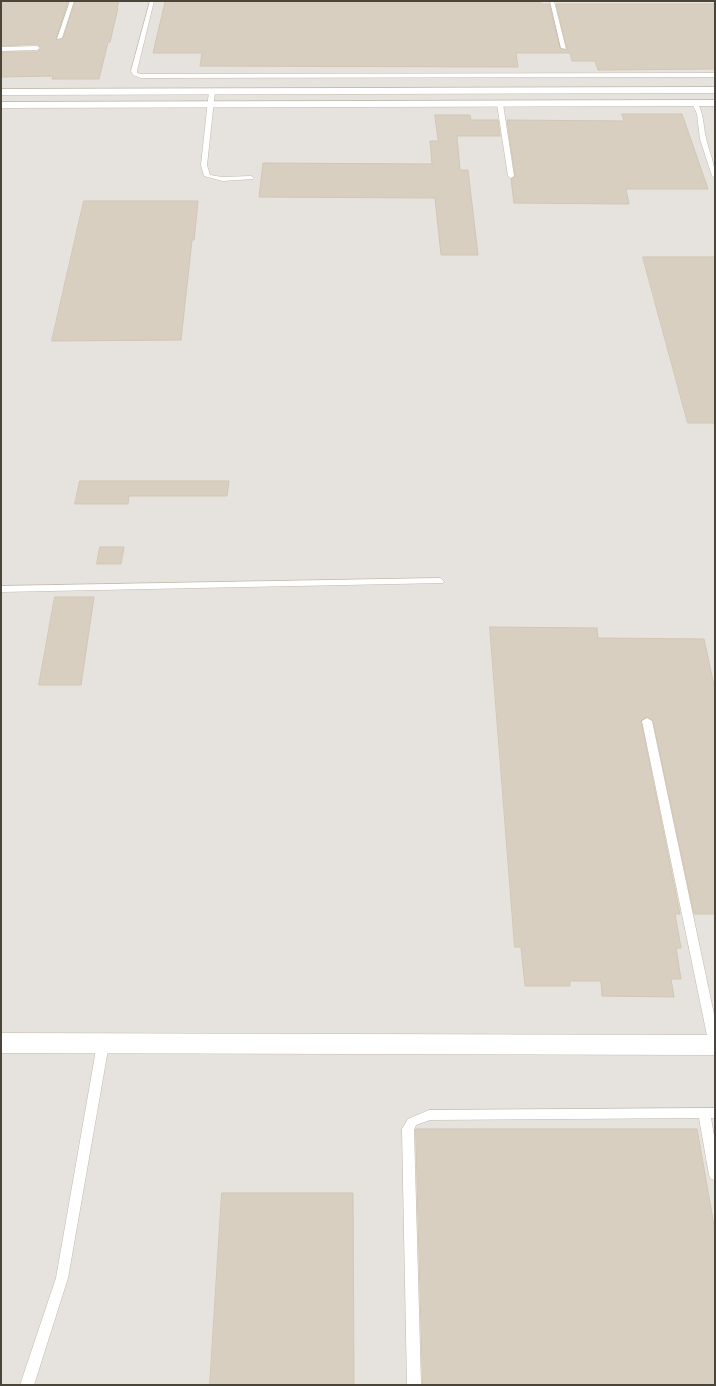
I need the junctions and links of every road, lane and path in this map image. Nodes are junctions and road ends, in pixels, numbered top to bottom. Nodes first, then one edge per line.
1 (72, 1) edge
2 (152, 1) edge
3 (552, 1) edge
4 (59, 38) dead end
5 (38, 48) dead end
6 (564, 48) dead end
7 (1, 49) edge
8 (715, 75) edge
9 (523, 90) junction
10 (715, 90) edge
11 (212, 91) junction
12 (1, 92) edge
13 (695, 103) junction
14 (715, 103) edge
15 (500, 104) junction
16 (527, 104) junction
17 (1, 105) edge
18 (211, 105) junction
19 (511, 176) dead end
20 (715, 176) edge
21 (251, 178) dead end
22 (440, 581) dead end
23 (1, 589) edge
24 (647, 721) dead end
25 (1, 1043) edge
26 (103, 1044) junction
27 (715, 1045) edge
28 (710, 1113) edge
29 (715, 1175) edge
30 (28, 1385) edge
31 (414, 1385) edge

1 - 4 lane
2 - 8 lane
3 - 6 lane
5 - 7 lane
9 - 10 street
9 - 11 street
9 - 16 street
11 - 12 street
11 - 18 lane
13 - 14 street
13 - 16 street
13 - 20 lane
15 - 16 street
15 - 18 street
15 - 19 lane
17 - 18 street
18 - 21 lane
22 - 23 lane
24 - 27 lane
25 - 26 street
26 - 27 street
26 - 30 lane
28 - 29 lane
28 - 31 lane

